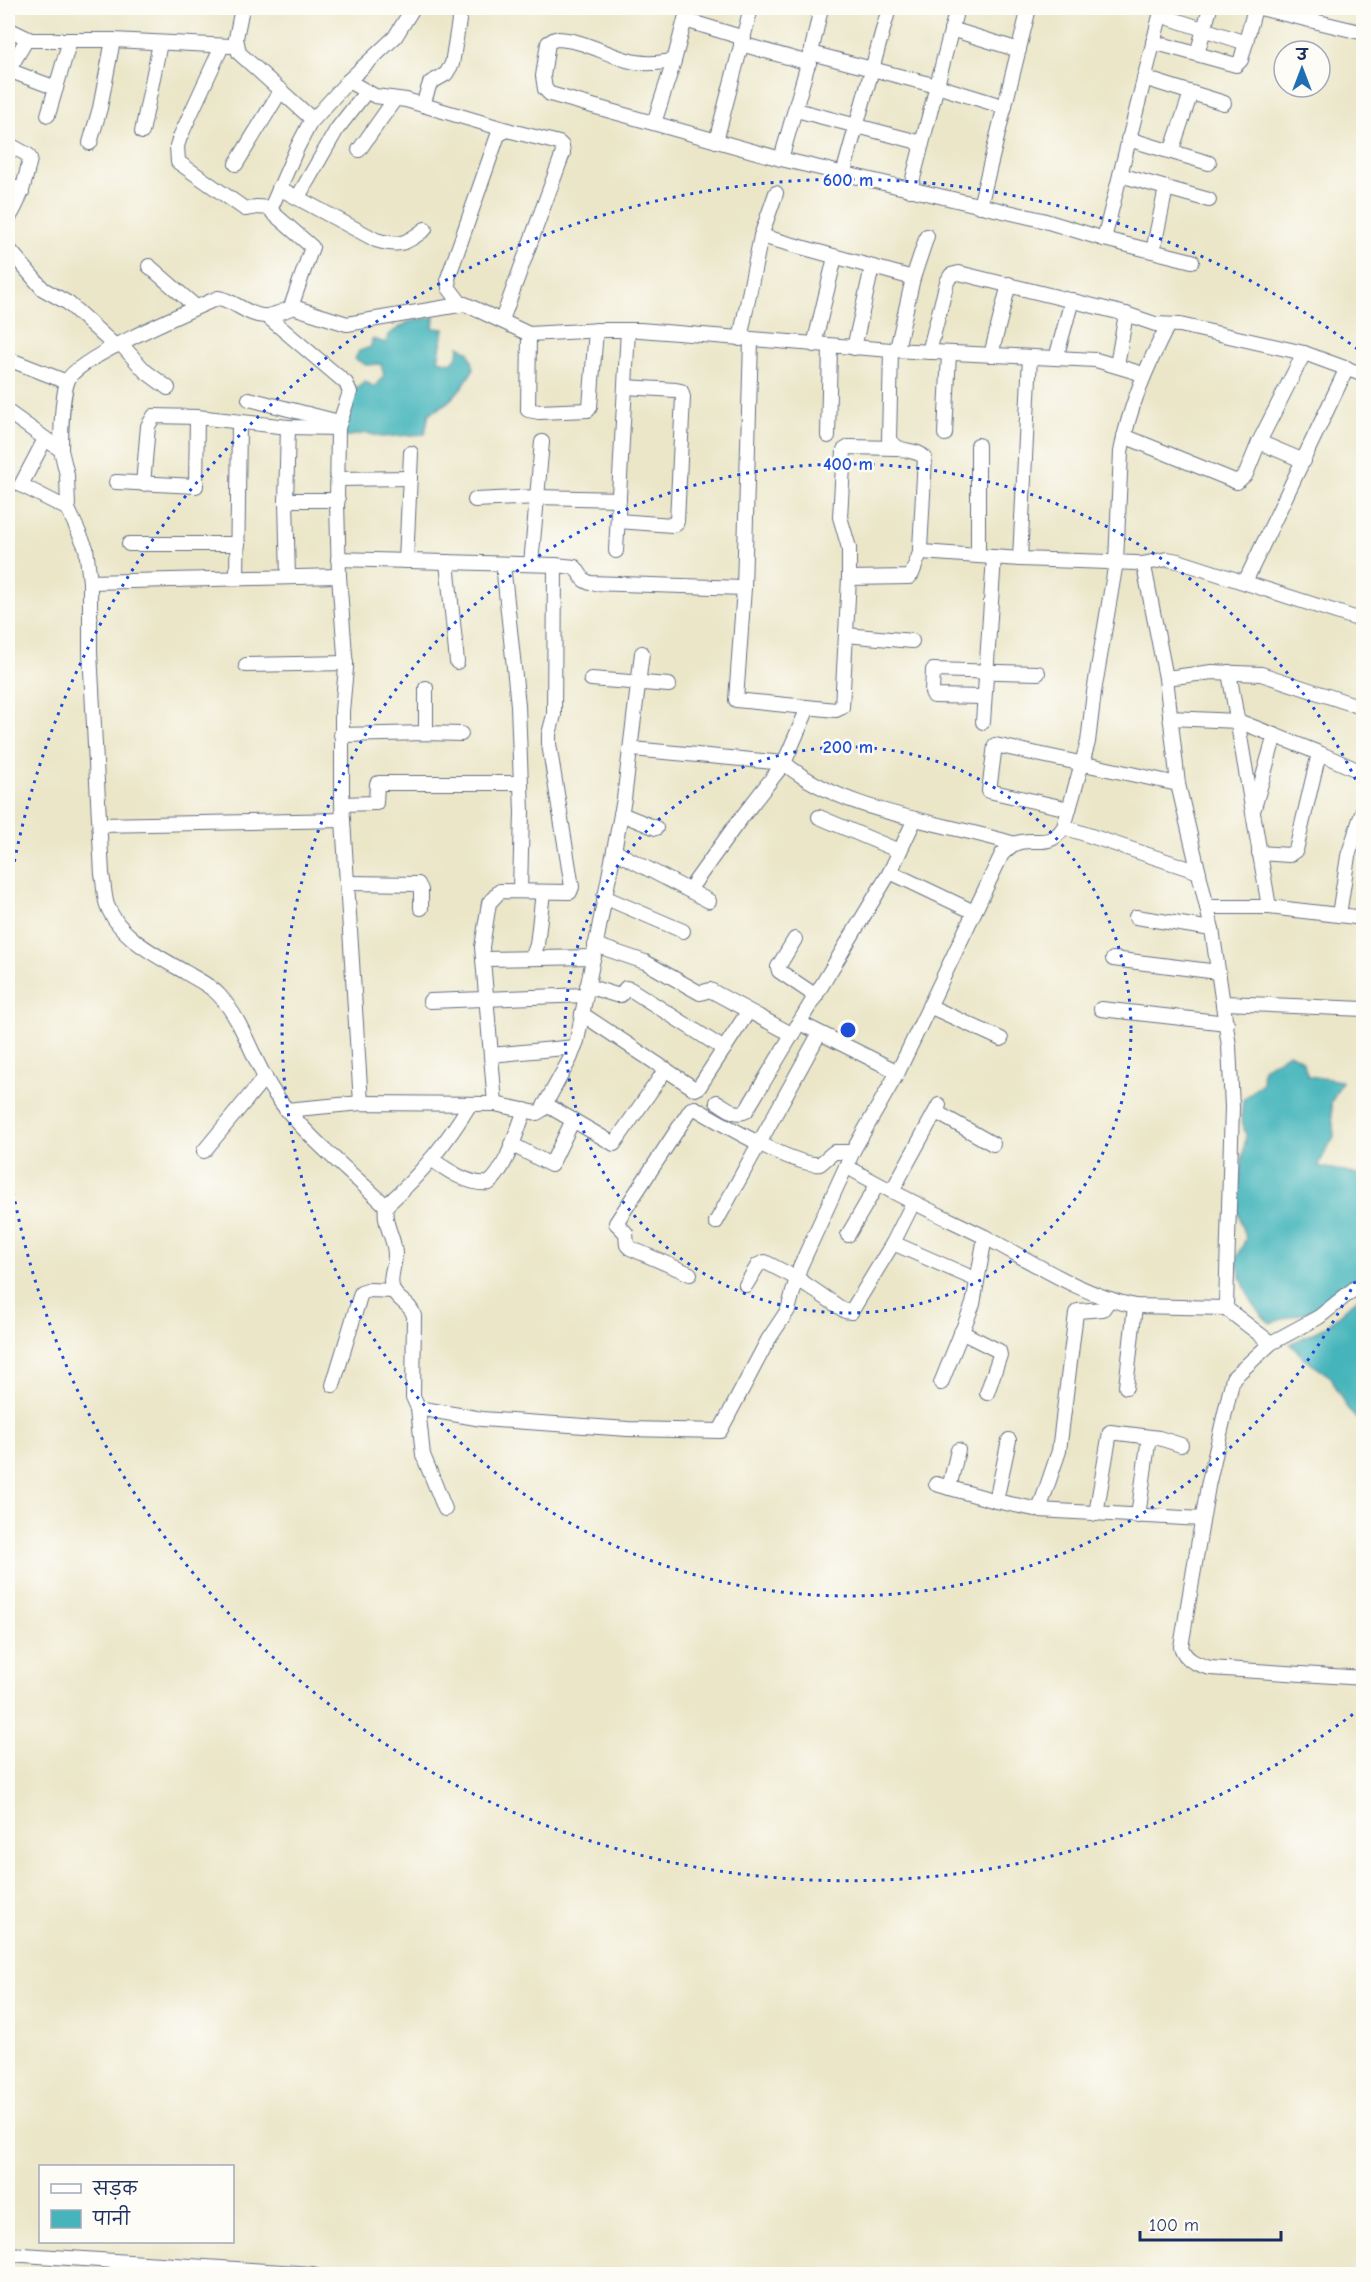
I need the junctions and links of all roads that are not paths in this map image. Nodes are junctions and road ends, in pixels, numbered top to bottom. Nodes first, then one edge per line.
1 (242, 8) edge
2 (414, 8) edge
3 (461, 8) edge
4 (751, 8) edge
5 (820, 8) edge
6 (889, 8) edge
7 (957, 8) edge
8 (1029, 8) edge
9 (1210, 8) edge
10 (1255, 8) edge
11 (1260, 8) edge
12 (1161, 11) edge
13 (686, 14) edge
14 (8, 29) edge
15 (951, 29) junction
16 (1203, 29) junction
17 (1364, 33) edge
18 (27, 39) junction
19 (70, 40) junction
20 (113, 40) junction
21 (742, 41) junction
22 (1153, 42) junction
23 (160, 43) junction
24 (1246, 43) junction
25 (222, 46) junction
26 (237, 46) junction
27 (1019, 50) junction
28 (1197, 54) junction
29 (810, 58) junction
30 (674, 61) junction
31 (872, 69) junction
32 (8, 70) edge
33 (1144, 78) junction
34 (348, 81) junction
35 (937, 86) junction
36 (56, 88) junction
37 (280, 90) junction
38 (366, 92) junction
39 (1191, 93) junction
40 (395, 99) junction
41 (1224, 103) dead end
42 (423, 105) junction
43 (1005, 107) junction
44 (796, 110) junction
45 (48, 115) dead end
46 (313, 120) junction
47 (654, 123) junction
48 (856, 126) junction
49 (507, 130) junction
50 (142, 132) dead end
51 (1128, 139) junction
52 (716, 141) junction
53 (90, 143) dead end
54 (922, 143) junction
55 (8, 144) edge
56 (359, 150) dead end
57 (1172, 152) junction
58 (781, 159) junction
59 (1209, 163) dead end
60 (236, 164) dead end
61 (843, 174) junction
62 (1120, 176) junction
63 (8, 184) edge
64 (279, 188) junction
65 (1166, 188) junction
66 (910, 190) junction
67 (22, 192) junction
68 (776, 193) dead end
69 (297, 197) junction
70 (1209, 200) dead end
71 (980, 206) junction
72 (271, 208) junction
73 (8, 219) edge
74 (424, 230) dead end
75 (761, 236) junction
76 (927, 236) dead end
77 (1104, 238) junction
78 (8, 248) edge
79 (1153, 251) junction
80 (835, 257) junction
81 (1192, 261) dead end
82 (149, 266) dead end
83 (872, 267) junction
84 (913, 278) junction
85 (1010, 284) junction
86 (1072, 300) junction
87 (461, 304) junction
88 (196, 307) junction
89 (293, 307) junction
90 (1126, 314) junction
91 (268, 317) junction
92 (502, 320) junction
93 (1168, 325) junction
94 (596, 330) junction
95 (628, 330) junction
96 (529, 334) junction
97 (746, 339) junction
98 (118, 344) junction
99 (814, 345) junction
100 (830, 346) junction
101 (854, 348) junction
102 (894, 350) junction
103 (929, 352) junction
104 (949, 353) junction
105 (1304, 353) junction
106 (991, 355) junction
107 (1030, 357) junction
108 (1056, 358) junction
109 (8, 359) edge
110 (1117, 364) junction
111 (1347, 369) junction
112 (1143, 374) junction
113 (1364, 375) edge
114 (67, 382) junction
115 (625, 387) junction
116 (168, 388) dead end
117 (249, 399) dead end
118 (8, 412) edge
119 (197, 417) junction
120 (239, 423) junction
121 (339, 425) junction
122 (288, 427) junction
123 (945, 434) dead end
124 (828, 436) dead end
125 (1124, 436) junction
126 (45, 439) junction
127 (542, 442) dead end
128 (1260, 442) junction
129 (978, 445) dead end
130 (896, 448) junction
131 (61, 450) junction
132 (411, 453) dead end
133 (1304, 461) junction
134 (410, 478) junction
135 (338, 479) junction
136 (116, 482) dead end
137 (143, 483) junction
138 (538, 497) junction
139 (619, 499) junction
140 (286, 500) junction
141 (338, 500) junction
142 (475, 500) dead end
143 (68, 509) junction
144 (618, 522) junction
145 (129, 544) dead end
146 (238, 544) junction
147 (921, 550) junction
148 (616, 551) dead end
149 (978, 556) junction
150 (994, 557) junction
151 (338, 559) junction
152 (1020, 559) junction
153 (406, 561) junction
154 (447, 562) junction
155 (1116, 562) junction
156 (503, 564) junction
157 (531, 564) junction
158 (1142, 564) junction
159 (555, 565) junction
160 (339, 576) junction
161 (288, 577) junction
162 (237, 578) junction
163 (849, 578) junction
164 (90, 582) junction
165 (1245, 582) junction
166 (744, 588) junction
167 (1364, 621) edge
168 (846, 635) junction
169 (912, 641) dead end
170 (642, 653) dead end
171 (457, 662) dead end
172 (346, 663) junction
173 (246, 665) dead end
174 (986, 671) junction
175 (1229, 672) junction
176 (1038, 673) dead end
177 (1166, 678) junction
178 (591, 679) dead end
179 (639, 683) junction
180 (669, 685) dead end
181 (426, 688) dead end
182 (984, 697) junction
183 (808, 708) junction
184 (1364, 708) edge
185 (1170, 718) junction
186 (1238, 721) junction
187 (983, 722) dead end
188 (426, 733) junction
189 (461, 734) dead end
190 (341, 735) junction
191 (1275, 735) junction
192 (632, 748) junction
193 (1319, 753) junction
194 (784, 764) junction
195 (1083, 764) junction
196 (1364, 773) edge
197 (521, 783) junction
198 (1178, 784) junction
199 (342, 804) junction
200 (1364, 807) edge
201 (1069, 809) junction
202 (1253, 813) junction
203 (621, 814) junction
204 (819, 816) dead end
205 (915, 819) junction
206 (343, 820) junction
207 (100, 825) junction
208 (1064, 827) junction
209 (656, 828) dead end
210 (1015, 844) junction
211 (614, 851) junction
212 (899, 851) junction
213 (1259, 853) junction
214 (890, 872) junction
215 (1199, 872) junction
216 (348, 883) junction
217 (689, 890) junction
218 (520, 891) junction
219 (543, 891) junction
220 (604, 897) junction
221 (709, 901) dead end
222 (1207, 907) junction
223 (1269, 907) junction
224 (421, 908) dead end
225 (974, 912) junction
226 (1339, 915) junction
227 (1136, 917) dead end
228 (1364, 918) edge
229 (1212, 928) junction
230 (683, 931) dead end
231 (795, 939) dead end
232 (594, 951) junction
233 (532, 958) junction
234 (1113, 958) dead end
235 (483, 959) junction
236 (1218, 972) junction
237 (586, 991) junction
238 (816, 996) junction
239 (486, 1000) junction
240 (430, 1001) dead end
241 (1224, 1003) junction
242 (929, 1006) junction
243 (1101, 1009) dead end
244 (1364, 1009) edge
245 (748, 1012) junction
246 (582, 1014) junction
247 (1227, 1023) junction
248 (797, 1029) junction
249 (819, 1034) junction
250 (1001, 1039) dead end
251 (574, 1047) junction
252 (724, 1049) junction
253 (491, 1055) junction
254 (666, 1069) junction
255 (898, 1072) junction
256 (265, 1077) junction
257 (717, 1102) dead end
258 (361, 1103) junction
259 (470, 1104) junction
260 (495, 1104) junction
261 (545, 1104) junction
262 (286, 1110) junction
263 (525, 1110) junction
264 (573, 1120) junction
265 (758, 1142) junction
266 (511, 1144) junction
267 (993, 1144) dead end
268 (204, 1151) dead end
269 (852, 1152) junction
270 (431, 1159) junction
271 (846, 1166) junction
272 (877, 1185) junction
273 (892, 1191) junction
274 (913, 1203) junction
275 (386, 1204) junction
276 (716, 1222) dead end
277 (848, 1235) dead end
278 (985, 1237) junction
279 (893, 1243) junction
280 (690, 1274) dead end
281 (798, 1279) junction
282 (977, 1280) junction
283 (1364, 1281) edge
284 (746, 1285) dead end
285 (393, 1291) junction
286 (1110, 1299) junction
287 (1135, 1306) junction
288 (1226, 1308) junction
289 (962, 1332) junction
290 (1274, 1341) junction
291 (941, 1383) dead end
292 (333, 1385) dead end
293 (1126, 1387) dead end
294 (987, 1393) dead end
295 (418, 1408) junction
296 (1149, 1437) junction
297 (1009, 1440) dead end
298 (1181, 1444) dead end
299 (958, 1450) dead end
300 (996, 1501) junction
301 (445, 1509) dead end
302 (1039, 1510) junction
303 (1096, 1514) junction
304 (1138, 1516) junction
305 (1202, 1519) junction
306 (1364, 1678) edge
307 (8, 2254) edge
308 (124, 2268) edge
309 (220, 2271) edge
310 (313, 2274) edge

1 - 26 street
2 - 34 street
3 - 42 street
4 - 21 street
5 - 29 street
6 - 31 street
7 - 15 street
8 - 27 street
9 - 16 street
10 - 24 street
11 - 17 street
12 - 16 street
12 - 22 street
13 - 21 street
13 - 30 street
14 - 18 street
15 - 27 street
15 - 35 street
16 - 24 street
16 - 28 street
18 - 19 street
18 - 32 street
19 - 20 street
19 - 36 street
20 - 23 street
20 - 53 street
21 - 29 street
21 - 52 street
22 - 28 street
22 - 33 street
23 - 25 street
23 - 50 street
24 - 28 street
25 - 26 street
25 - 72 street
26 - 37 street
27 - 43 street
29 - 31 street
29 - 44 street
30 - 47 street
30 - 47 street
31 - 35 street
31 - 48 street
32 - 36 street
33 - 39 street
33 - 51 street
34 - 38 street
34 - 46 street
35 - 43 street
35 - 54 street
36 - 45 street
37 - 46 street
37 - 60 street
38 - 40 street
38 - 69 street
39 - 41 street
39 - 57 street
40 - 42 street
40 - 56 street
42 - 49 street
43 - 71 street
44 - 48 street
44 - 58 street
46 - 64 street
47 - 52 street
48 - 54 street
48 - 61 street
49 - 87 street
49 - 92 street
51 - 57 street
51 - 62 street
52 - 58 street
54 - 66 street
55 - 67 street
57 - 59 street
58 - 61 street
61 - 66 street
62 - 65 street
62 - 77 street
63 - 67 street
64 - 69 street
64 - 72 street
65 - 70 street
65 - 79 street
66 - 71 street
67 - 73 street
68 - 75 street
69 - 74 street
71 - 77 street
72 - 89 street
75 - 80 street
75 - 97 street
76 - 84 street
77 - 79 street
78 - 98 street
79 - 81 street
80 - 83 street
80 - 99 street
82 - 88 street
83 - 84 street
83 - 101 street
84 - 102 street
85 - 86 street
85 - 103 street
85 - 106 street
86 - 90 street
86 - 108 street
87 - 89 street
87 - 92 street
88 - 91 street
88 - 98 street
89 - 91 street
90 - 93 street
90 - 110 street
91 - 121 street
92 - 96 street
93 - 105 street
93 - 112 street
94 - 95 street
94 - 96 street
94 - 96 street
95 - 97 street
95 - 115 street
97 - 99 street
97 - 166 street
98 - 114 street
98 - 116 street
99 - 100 street
100 - 101 street
100 - 124 street
101 - 102 street
102 - 103 street
102 - 130 street
103 - 104 street
104 - 106 street
104 - 123 street
105 - 111 street
105 - 128 street
106 - 107 street
107 - 108 street
107 - 152 street
108 - 110 street
109 - 114 street
110 - 112 street
111 - 113 street
111 - 133 street
112 - 125 street
114 - 131 street
115 - 139 street
115 - 144 street
117 - 121 street
118 - 126 street
119 - 120 street
119 - 137 street
119 - 137 street
120 - 122 street
120 - 146 street
121 - 122 street
121 - 135 street
122 - 140 street
125 - 128 street
125 - 155 street
126 - 131 street
126 - 143 street
127 - 138 street
128 - 133 street
129 - 149 street
130 - 147 street
130 - 163 street
131 - 143 street
132 - 134 street
133 - 165 street
134 - 135 street
134 - 153 street
135 - 141 street
136 - 137 street
138 - 139 street
138 - 142 street
138 - 157 street
139 - 144 street
140 - 141 street
140 - 161 street
141 - 151 street
143 - 164 street
144 - 148 street
145 - 146 street
146 - 162 street
147 - 149 street
147 - 163 street
149 - 150 street
150 - 152 street
150 - 174 street
151 - 153 street
151 - 160 street
152 - 155 street
153 - 154 street
154 - 156 street
154 - 171 street
155 - 158 street
155 - 195 street
156 - 157 street
156 - 197 street
157 - 159 street
158 - 165 street
158 - 177 street
159 - 166 street
159 - 219 street
160 - 161 street
160 - 172 street
161 - 162 street
162 - 164 street
163 - 168 street
164 - 207 street
165 - 167 street
166 - 183 street
168 - 169 street
168 - 183 street
170 - 179 street
172 - 173 street
172 - 190 street
174 - 176 street
174 - 182 street
174 - 182 street
175 - 177 street
175 - 184 street
175 - 186 street
177 - 185 street
178 - 179 street
179 - 180 street
179 - 192 street
181 - 188 street
182 - 187 street
183 - 194 street
185 - 186 street
185 - 198 street
186 - 191 street
186 - 202 street
188 - 189 street
188 - 190 street
190 - 199 street
191 - 193 street
191 - 202 street
192 - 194 street
192 - 203 street
193 - 196 street
193 - 213 street
194 - 205 street
194 - 217 street
195 - 198 street
195 - 201 street
195 - 201 street
197 - 199 street
197 - 218 street
198 - 215 street
199 - 206 street
200 - 226 street
201 - 208 street
202 - 213 street
203 - 209 street
203 - 211 street
204 - 212 street
205 - 210 street
205 - 212 street
206 - 207 street
206 - 216 street
207 - 256 street
208 - 210 street
208 - 215 street
210 - 225 street
211 - 217 street
211 - 220 street
212 - 214 street
213 - 223 street
214 - 225 street
214 - 238 street
215 - 222 street
216 - 224 street
216 - 258 street
217 - 221 street
218 - 219 street
218 - 235 street
219 - 233 street
220 - 230 street
220 - 232 street
222 - 223 street
222 - 229 street
223 - 226 street
225 - 242 street
226 - 228 street
227 - 229 street
229 - 236 street
231 - 238 street
232 - 233 street
232 - 237 street
232 - 245 street
233 - 235 street
234 - 236 street
235 - 239 street
236 - 241 street
237 - 239 street
237 - 246 street
237 - 252 street
238 - 248 street
239 - 240 street
239 - 253 street
241 - 244 street
241 - 247 street
242 - 250 street
242 - 255 street
243 - 247 street
245 - 248 street
245 - 252 street
246 - 251 street
246 - 254 street
247 - 288 street
248 - 249 street
248 - 257 street
249 - 255 street
249 - 265 street
251 - 253 street
251 - 261 street
252 - 254 street
253 - 260 street
254 - 264 street
255 - 269 street
256 - 262 street
256 - 268 street
258 - 259 street
258 - 262 street
259 - 260 street
259 - 270 street
260 - 263 street
261 - 263 street
261 - 264 street
262 - 275 street
263 - 266 street
264 - 266 street
265 - 269 street
265 - 276 street
265 - 280 street
266 - 270 street
267 - 273 street
269 - 271 street
270 - 275 street
271 - 272 street
271 - 281 street
272 - 273 street
272 - 277 street
273 - 274 street
274 - 278 street
274 - 279 street
275 - 285 street
278 - 282 street
278 - 286 street
279 - 281 street
279 - 282 street
281 - 284 street
281 - 295 street
282 - 289 street
283 - 290 street
285 - 292 street
285 - 295 street
286 - 287 street
286 - 302 street
287 - 288 street
287 - 293 street
288 - 290 street
289 - 291 street
289 - 294 street
290 - 305 street
295 - 301 street
296 - 298 street
296 - 303 street
296 - 304 street
297 - 300 street
299 - 300 street
300 - 302 street
302 - 303 street
303 - 304 street
304 - 305 street
305 - 306 street
307 - 308 street
308 - 309 street
309 - 310 street

